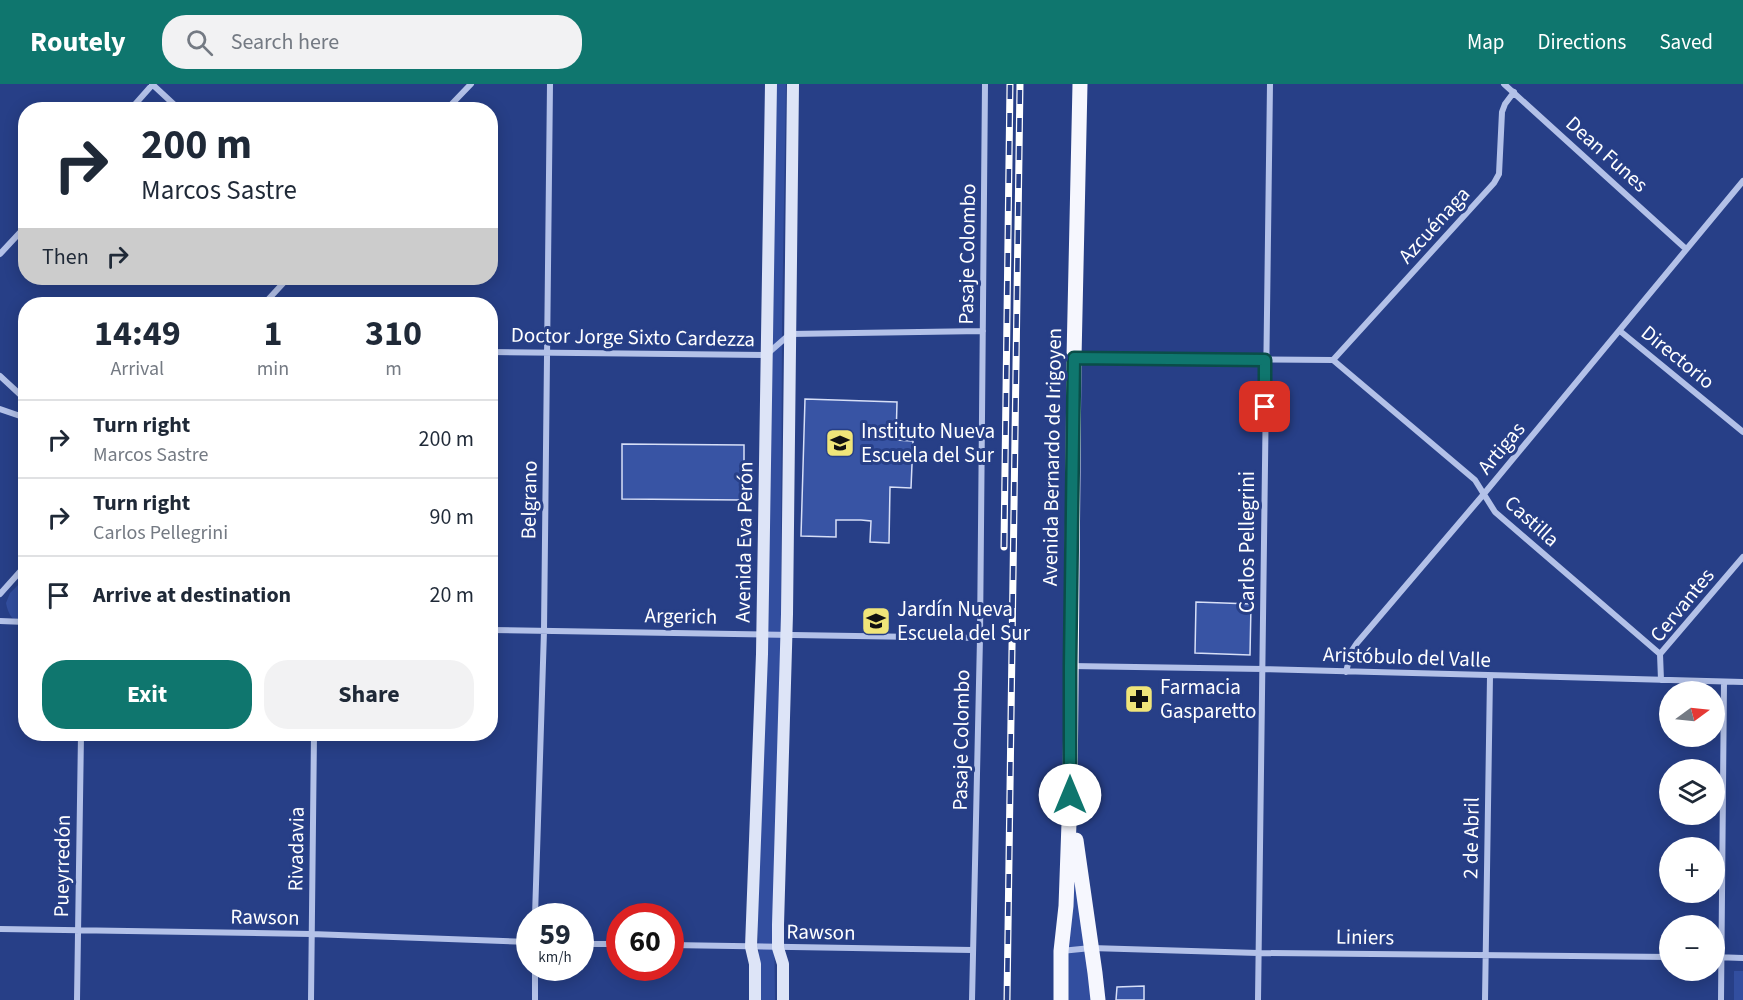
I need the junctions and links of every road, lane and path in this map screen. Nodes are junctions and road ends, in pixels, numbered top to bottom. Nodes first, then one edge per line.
1 (153, 84) edge
2 (471, 84) edge
3 (550, 84) edge
4 (771, 84) edge
5 (793, 84) edge
6 (985, 84) edge
7 (1080, 84) edge
8 (1270, 84) edge
9 (1504, 84) edge
10 (1514, 92) junction
11 (137, 102) edge
12 (172, 102) edge
13 (454, 102) edge
14 (1743, 181) edge
15 (18, 235) edge
16 (1686, 249) junction
17 (0, 254) edge
18 (282, 285) edge
19 (270, 297) edge
20 (982, 331) junction
21 (1620, 331) junction
22 (790, 334) junction
23 (498, 352) edge
24 (547, 353) junction
25 (766, 355) junction
26 (1074, 358) junction
27 (1265, 360) junction
28 (1333, 360) junction
29 (0, 376) edge
30 (18, 393) edge
31 (0, 409) edge
32 (18, 415) edge
33 (1743, 432) edge
34 (1483, 495) junction
35 (1743, 557) edge
36 (18, 574) edge
37 (0, 594) edge
38 (0, 621) edge
39 (18, 622) edge
40 (498, 630) edge
41 (544, 631) junction
42 (762, 634) junction
43 (786, 635) junction
44 (980, 638) junction
45 (1660, 654) junction
46 (1070, 666) junction
47 (1263, 669) junction
48 (1346, 672) junction
49 (1490, 676) junction
50 (1661, 680) junction
51 (1692, 681) edge
52 (1725, 682) edge
53 (1743, 682) edge
54 (81, 741) edge
55 (314, 741) edge
56 (1723, 747) edge
57 (1070, 795) junction
58 (535, 903) edge
59 (1719, 915) edge
60 (0, 929) edge
61 (78, 930) junction
62 (311, 934) junction
63 (516, 941) edge
64 (684, 945) edge
65 (751, 947) junction
66 (778, 948) junction
67 (1091, 948) junction
68 (972, 950) junction
69 (1061, 951) junction
70 (1258, 953) junction
71 (1485, 955) junction
72 (1659, 957) edge
73 (1725, 957) edge
74 (1743, 958) edge
75 (535, 981) edge
76 (1720, 981) edge
77 (77, 1000) edge
78 (310, 1000) edge
79 (535, 1000) edge
80 (755, 1000) edge
81 (783, 1000) edge
82 (972, 1000) edge
83 (1061, 1000) edge
84 (1098, 1000) edge
85 (1258, 1000) edge
86 (1485, 1000) edge
87 (1721, 1000) edge

1 - 11 street
1 - 12 street
2 - 13 street
3 - 24 street, Belgrano
4 - 25 street, Avenida Eva Perón
5 - 22 street, Avenida Eva Perón
6 - 20 street, Pasaje Colombo
7 - 26 main road, Avenida Bernardo de Irigoyen
8 - 27 street, Carlos Pellegrini
9 - 10 street, Dean Funes
10 - 16 street, Dean Funes
10 - 28 street, Azcuénaga
14 - 16 street, Artigas
15 - 17 street
16 - 21 street, Artigas
18 - 19 street
20 - 22 street
20 - 44 street, Pasaje Colombo
21 - 33 street, Directorio
21 - 34 street, Artigas
22 - 25 street, Doctor Jorge Sixto Cardezza
22 - 43 street, Avenida Eva Perón
23 - 24 street, Doctor Jorge Sixto Cardezza
24 - 25 street, Doctor Jorge Sixto Cardezza
24 - 41 street, Belgrano
25 - 42 street, Avenida Eva Perón
26 - 27 street
26 - 46 main road, Avenida Bernardo de Irigoyen
27 - 28 street
27 - 47 street, Carlos Pellegrini
28 - 34 street, Castilla
29 - 30 street
31 - 32 street
34 - 45 street, Castilla
34 - 48 street, Artigas
35 - 45 street, Cervantes
36 - 37 street
38 - 39 street
40 - 41 street, Argerich
41 - 42 street, Argerich
41 - 58 street, Belgrano
42 - 43 street, Argerich
42 - 65 street, Avenida Eva Perón
43 - 44 street, Argerich
43 - 66 street, Avenida Eva Perón
44 - 68 street, Pasaje Colombo
45 - 50 street, Cervantes
46 - 47 street, Aristóbulo del Valle
46 - 57 main road, Avenida Bernardo de Irigoyen
47 - 48 street, Aristóbulo del Valle
47 - 70 street, Carlos Pellegrini
48 - 49 street, Aristóbulo del Valle
49 - 50 street, Aristóbulo del Valle
49 - 71 street, 2 de Abril
50 - 51 street, Aristóbulo del Valle
52 - 53 street, Aristóbulo del Valle
54 - 61 street, Pueyrredón
55 - 62 street, Rivadavia
56 - 59 street
57 - 67 main road
57 - 69 main road
60 - 61 street, Rawson
61 - 62 street, Rawson
61 - 77 street, Pueyrredón
62 - 63 street, Rawson
62 - 78 street, Rivadavia
64 - 65 street, Rawson
65 - 66 street, Rawson
65 - 80 street, Avenida Eva Perón
66 - 68 street, Rawson
66 - 81 street, Avenida Eva Perón
67 - 69 street, Liniers
67 - 70 street, Liniers
67 - 84 main road
68 - 82 street, Pasaje Colombo
69 - 83 main road
70 - 71 street, Liniers
70 - 85 street, Carlos Pellegrini
71 - 72 street, Liniers
71 - 86 street, 2 de Abril
73 - 74 street
75 - 79 street
76 - 87 street

